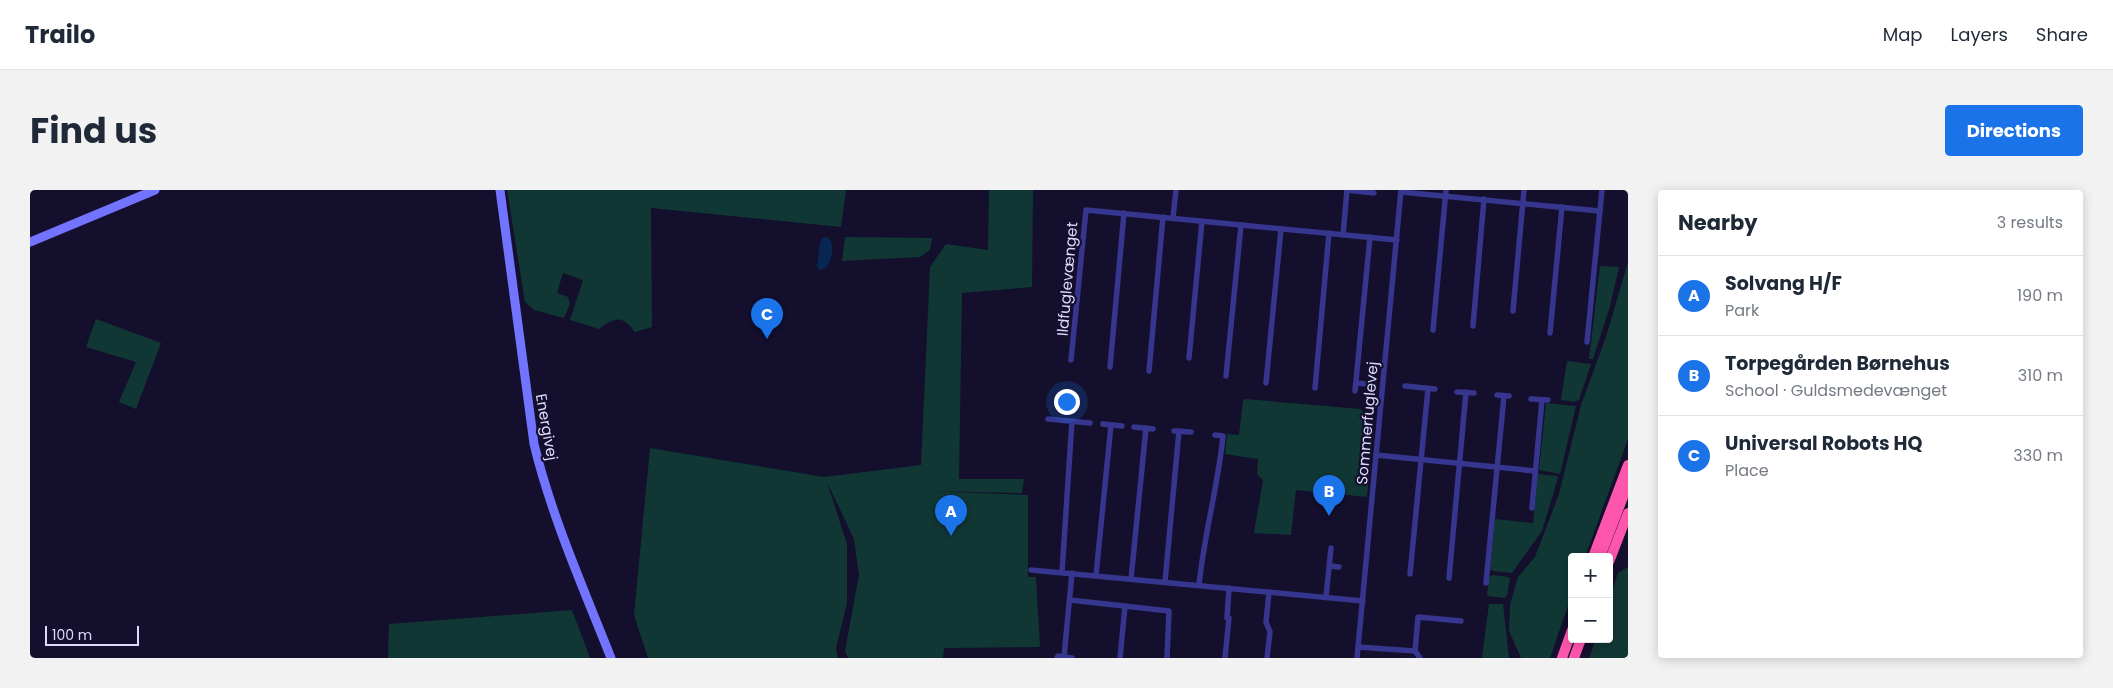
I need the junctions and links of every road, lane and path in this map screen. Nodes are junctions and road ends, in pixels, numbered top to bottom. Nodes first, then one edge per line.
1 (155, 190) edge
2 (500, 190) edge
3 (1176, 190) edge
4 (1347, 190) edge
5 (1524, 190) edge
6 (1602, 190) edge
7 (1401, 191) edge
8 (1374, 193) dead end
9 (1446, 193) edge
10 (1484, 199) junction
11 (1523, 203) junction
12 (1562, 207) junction
13 (1600, 210) junction
14 (1124, 214) junction
15 (1163, 217) junction
16 (1173, 218) junction
17 (1202, 221) junction
18 (1241, 225) junction
19 (1281, 229) junction
20 (1329, 233) junction
21 (1343, 235) junction
22 (1370, 237) junction
23 (1397, 240) junction
24 (30, 242) edge
25 (1513, 311) dead end
26 (1473, 326) dead end
27 (1433, 330) dead end
28 (1550, 333) dead end
29 (1587, 342) dead end
30 (1189, 358) dead end
31 (1072, 360) dead end
32 (1110, 367) dead end
33 (1148, 372) dead end
34 (1226, 376) dead end
35 (1316, 379) junction
36 (1325, 380) dead end
37 (1266, 383) dead end
38 (1356, 383) junction
39 (1367, 384) dead end
40 (1405, 386) dead end
41 (1315, 388) dead end
42 (1428, 388) junction
43 (1435, 389) dead end
44 (1355, 391) dead end
45 (1457, 392) dead end
46 (1466, 392) junction
47 (1474, 393) dead end
48 (1503, 396) dead end
49 (1531, 399) dead end
50 (1048, 419) dead end
51 (1072, 421) junction
52 (1090, 423) dead end
53 (1103, 424) dead end
54 (1111, 425) junction
55 (1122, 426) dead end
56 (1134, 427) dead end
57 (1191, 432) dead end
58 (1215, 435) dead end
59 (1376, 455) junction
60 (1421, 460) junction
61 (1459, 463) junction
62 (1628, 465) edge
63 (1497, 467) junction
64 (1536, 471) junction
65 (1628, 484) edge
66 (1532, 508) dead end
67 (1628, 513) edge
68 (1628, 528) edge
69 (1331, 548) dead end
70 (1595, 553) edge
71 (1602, 553) edge
72 (1612, 553) edge
73 (1613, 562) edge
74 (1330, 566) junction
75 (1339, 567) dead end
76 (1031, 570) dead end
77 (1062, 572) junction
78 (1072, 573) junction
79 (1410, 574) dead end
80 (1096, 575) junction
81 (1448, 578) dead end
82 (1131, 579) junction
83 (1165, 582) junction
84 (1486, 583) dead end
85 (1199, 585) junction
86 (1229, 588) junction
87 (1269, 592) junction
88 (1326, 597) junction
89 (1070, 600) junction
90 (1363, 601) junction
91 (1125, 606) junction
92 (1461, 621) dead end
93 (1568, 638) edge
94 (1568, 640) edge
95 (1580, 643) edge
96 (1566, 645) junction
97 (1358, 647) junction
98 (1390, 649) junction
99 (1415, 651) junction
100 (1064, 656) junction
101 (611, 658) edge
102 (1057, 658) edge
103 (1072, 658) edge
104 (1120, 658) edge
105 (1167, 658) edge
106 (1225, 658) edge
107 (1267, 658) edge
108 (1357, 658) edge
109 (1390, 658) edge
110 (1420, 658) edge
111 (1562, 658) edge
112 (1574, 658) edge

1 - 24 street
2 - 101 street, Energivej
3 - 16 street
4 - 8 street
4 - 21 street
5 - 11 street
6 - 13 street
7 - 9 street
7 - 23 street, Sommerfuglevej
9 - 10 street
9 - 27 street
10 - 11 street
10 - 26 street
11 - 12 street
11 - 25 street
12 - 13 street
12 - 28 street
13 - 29 street
14 - 15 street, Ildfuglevænget
14 - 31 street, Ildfuglevænget
14 - 32 street
15 - 16 street, Ildfuglevænget
15 - 33 street
16 - 17 street, Ildfuglevænget
17 - 18 street, Ildfuglevænget
17 - 30 street
18 - 19 street, Ildfuglevænget
18 - 34 street
19 - 20 street, Ildfuglevænget
19 - 37 street
20 - 21 street, Ildfuglevænget
20 - 35 street
21 - 22 street, Ildfuglevænget
22 - 23 street, Ildfuglevænget
22 - 38 street
23 - 59 street, Sommerfuglevej
35 - 36 street
35 - 41 street
38 - 39 street
38 - 44 street
40 - 42 street
42 - 43 street
42 - 60 street
45 - 46 street
46 - 47 street
46 - 61 street
48 - 63 street
49 - 64 street
50 - 51 street
51 - 52 street
51 - 77 street
53 - 54 street
54 - 55 street
54 - 80 street
56 - 82 street
57 - 83 street
58 - 85 street
59 - 60 street
59 - 90 street, Sommerfuglevej
60 - 61 street
60 - 79 street
61 - 63 street
61 - 81 street
62 - 70 highway
63 - 64 street
63 - 84 street
64 - 66 street
65 - 71 highway
67 - 72 highway
68 - 73 highway
69 - 74 street
74 - 75 street
74 - 88 street
76 - 77 street
77 - 78 street
78 - 80 street
78 - 89 street
80 - 82 street
82 - 83 street
83 - 85 street
85 - 86 street
86 - 87 street
86 - 106 street
87 - 88 street
87 - 107 street
88 - 90 street
89 - 91 street
89 - 100 street
90 - 97 street, Sommerfuglevej
91 - 104 street
91 - 105 street
92 - 99 street
93 - 96 highway
94 - 96 highway
95 - 112 highway
96 - 111 highway
97 - 98 street
97 - 108 street, Sommerfuglevej
98 - 99 street
98 - 109 street
99 - 110 street
100 - 102 street
100 - 103 street

